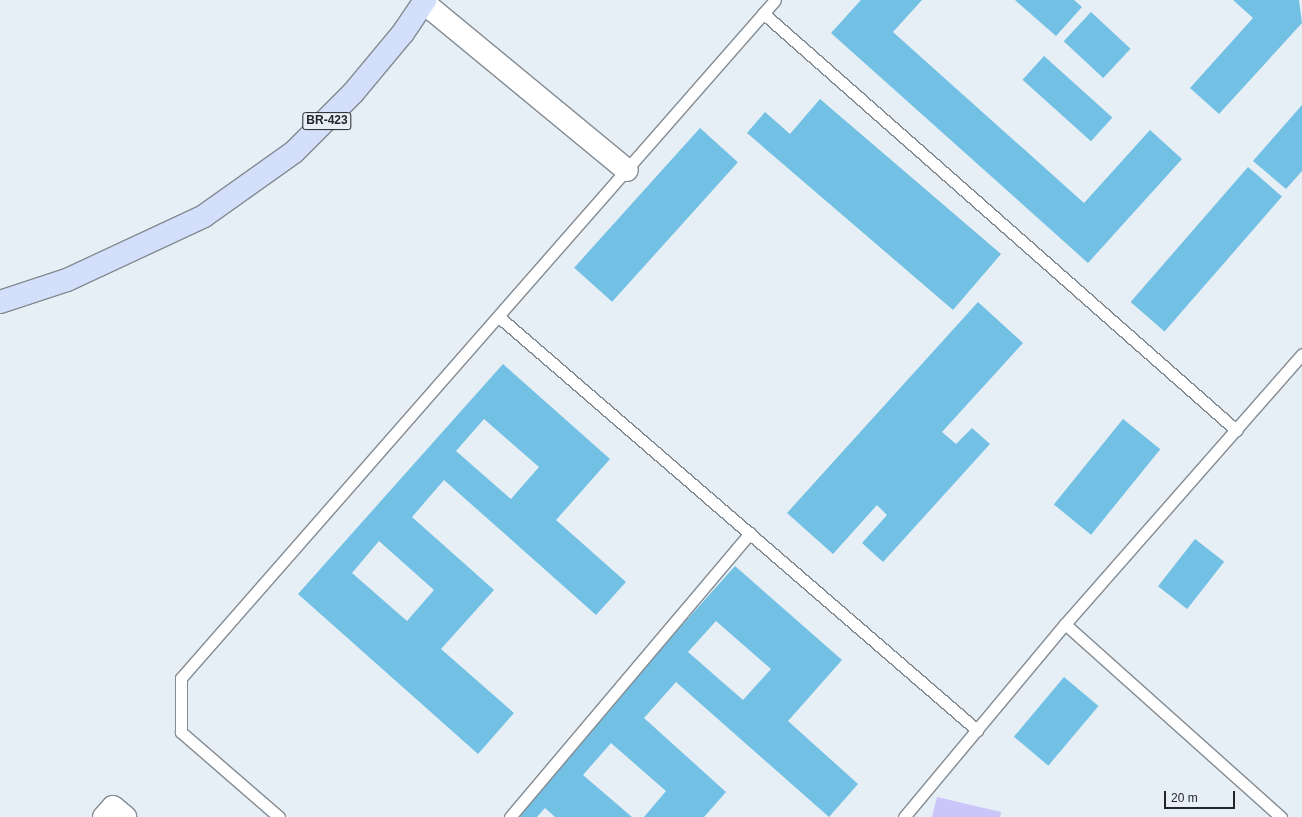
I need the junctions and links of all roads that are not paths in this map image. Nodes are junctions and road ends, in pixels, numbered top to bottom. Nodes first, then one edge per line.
1 (775, 0) edge
2 (424, 1) edge
3 (763, 13) junction
4 (627, 170) junction
5 (0, 302) edge
6 (499, 316) junction
7 (1302, 354) edge
8 (1236, 430) junction
9 (750, 533) junction
10 (1065, 624) junction
11 (977, 730) junction
12 (279, 817) edge
13 (510, 817) edge
14 (904, 817) edge
15 (1281, 817) edge

1 - 3 lane
2 - 4 street
2 - 5 main road, BR-423
3 - 4 lane
3 - 8 lane
4 - 6 lane
6 - 9 lane
6 - 12 lane
7 - 8 lane
8 - 10 lane
9 - 11 lane
9 - 13 lane
10 - 11 lane
10 - 15 lane
11 - 14 lane

